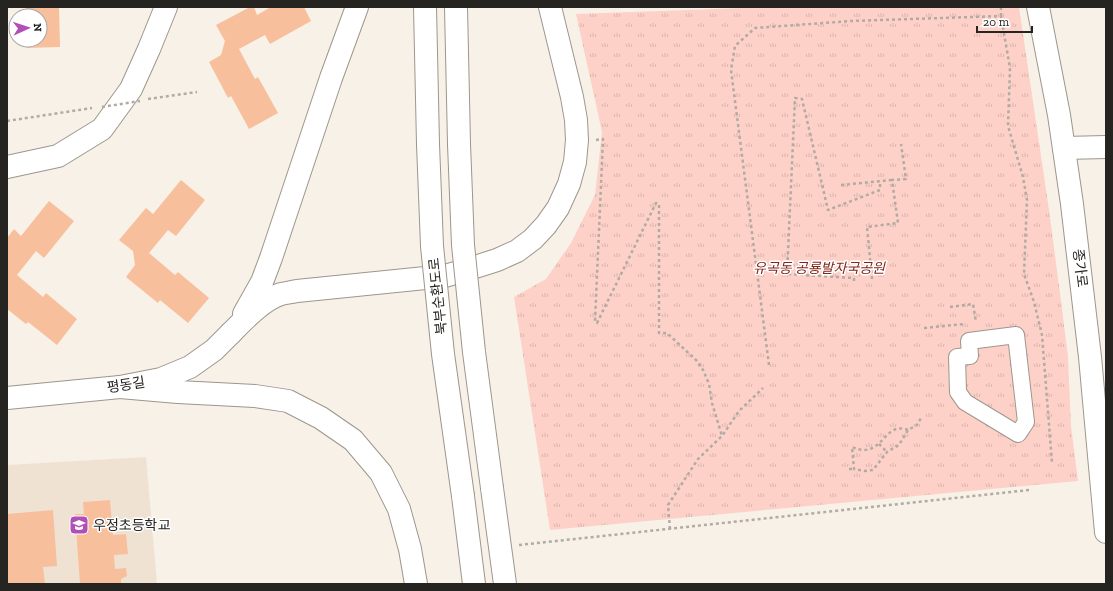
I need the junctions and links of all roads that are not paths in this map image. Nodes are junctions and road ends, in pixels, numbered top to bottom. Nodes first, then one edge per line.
1 (166, 7) edge
2 (357, 7) edge
3 (425, 7) edge
4 (550, 7) edge
5 (1038, 7) edge
6 (457, 12) edge
7 (1106, 147) edge
8 (1064, 148) junction
9 (7, 167) edge
10 (231, 333) junction
11 (120, 387) junction
12 (7, 398) edge
13 (1026, 422) joint
14 (1106, 532) edge
15 (416, 584) edge
16 (474, 584) edge
17 (505, 584) edge

1 - 9 main road
2 - 10 main road
3 - 16 main road, 북부순환도로, bridge
4 - 10 main road
5 - 8 main road, 종가로
6 - 17 main road, bridge
7 - 8 main road
8 - 14 main road, 종가로
10 - 11 main road, 평동길
11 - 12 main road, 평동길
11 - 15 main road
13 - 13 street

